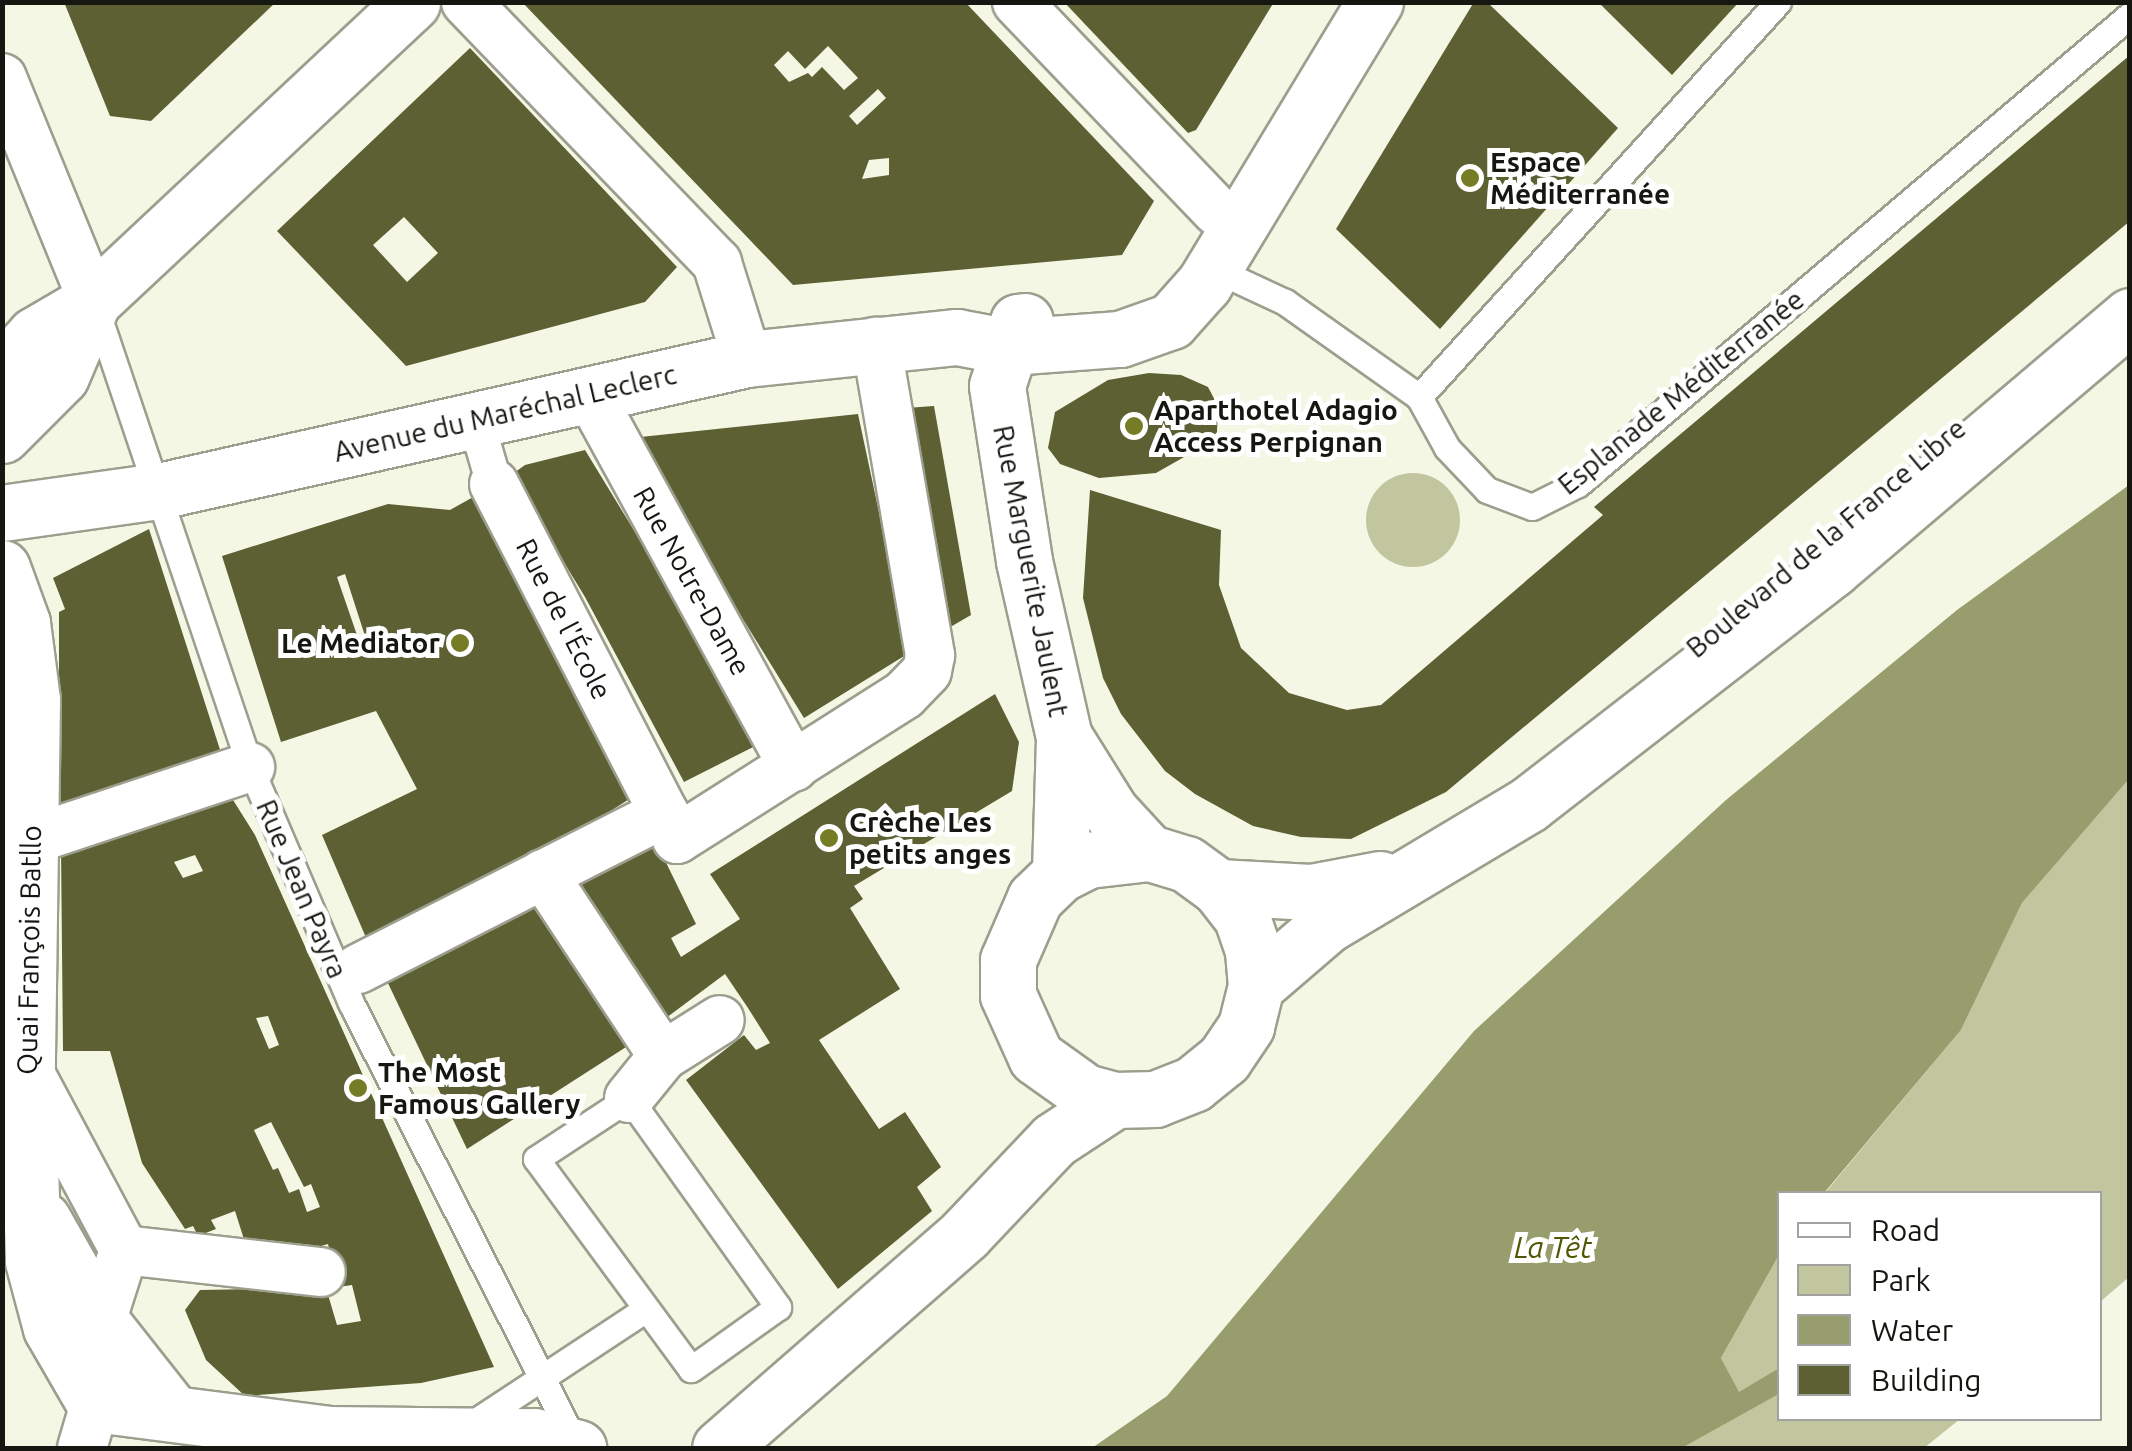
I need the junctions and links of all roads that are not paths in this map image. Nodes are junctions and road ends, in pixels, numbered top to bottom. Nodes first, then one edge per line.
1 (412, 2) edge
2 (466, 2) edge
3 (1017, 2) edge
4 (1344, 2) edge
5 (1375, 2) edge
6 (1778, 2) edge
7 (2130, 15) edge
8 (2, 78) edge
9 (1222, 235) junction
10 (2130, 281) edge
11 (93, 301) junction
12 (2130, 316) edge
13 (876, 342) junction
14 (1010, 347) junction
15 (747, 360) junction
16 (2, 371) edge
17 (590, 394) junction
18 (1419, 397) junction
19 (475, 420) junction
20 (2, 435) edge
21 (494, 484) joint
22 (159, 492) junction
23 (2, 513) edge
24 (2, 568) edge
25 (17, 683) edge
26 (1064, 737) junction
27 (250, 767) junction
28 (794, 767) junction
29 (1528, 804) junction
30 (664, 813) junction
31 (31, 840) junction
32 (1149, 853) junction
33 (544, 874) junction
34 (1060, 874) junction
35 (1408, 874) junction
36 (1218, 887) junction
37 (358, 968) dead end
38 (1256, 986) junction
39 (720, 1020) dead end
40 (663, 1056) junction
41 (1036, 1057) junction
42 (27, 1068) junction
43 (629, 1098) junction
44 (1115, 1100) junction
45 (32, 1200) junction
46 (996, 1201) junction
47 (124, 1250) junction
48 (322, 1272) dead end
49 (646, 1308) junction
50 (101, 1322) junction
51 (550, 1371) junction
52 (172, 1412) junction
53 (89, 1426) edge
54 (561, 1433) edge
55 (456, 1435) junction
56 (329, 1441) edge
57 (720, 1448) edge

1 - 11 main road
2 - 15 street
3 - 9 street
4 - 9 main road
5 - 9 main road
6 - 18 lane
7 - 18 lane, Esplanade Méditerranée
8 - 11 street
9 - 14 main road
9 - 18 lane
10 - 29 main road, Boulevard de la France Libre
11 - 16 main road
11 - 20 main road
11 - 22 lane, Rue Jean Payra
12 - 29 main road, Boulevard de la France Libre
13 - 14 main road, Avenue du Maréchal Leclerc
13 - 15 main road, Avenue du Maréchal Leclerc
13 - 28 street
14 - 26 main road, Rue Marguerite Jaulent
15 - 17 main road, Avenue du Maréchal Leclerc
17 - 19 main road, Avenue du Maréchal Leclerc
17 - 28 street, Rue Notre-Dame
19 - 21 street, Rue de l'École
19 - 22 main road, Avenue du Maréchal Leclerc
21 - 30 street, Rue de l'École
22 - 23 main road, Avenue du Maréchal Leclerc
22 - 27 lane, Rue Jean Payra
24 - 25 main road, Quai François Batllo
25 - 31 main road, Quai François Batllo
26 - 32 main road, Rue Marguerite Jaulent
26 - 34 main road, Rue Marguerite Jaulent
27 - 31 street
27 - 51 lane, Rue Jean Payra
28 - 30 street
29 - 35 main road, Boulevard de la France Libre
30 - 33 street
31 - 42 main road, Quai François Batllo
32 - 34 main road
32 - 36 main road
33 - 37 street
33 - 40 street
34 - 41 main road
35 - 36 main road, Boulevard de la France Libre
35 - 38 main road, Boulevard de la France Libre
36 - 38 main road
38 - 44 main road
39 - 40 street
40 - 43 street
41 - 44 main road
41 - 46 main road
42 - 45 main road, Quai François Batllo
42 - 47 street
43 - 49 lane
43 - 49 lane
44 - 46 main road
45 - 50 main road, Quai François Batllo
45 - 53 main road, Quai François Batllo
46 - 57 main road
47 - 48 street
47 - 50 street
49 - 51 lane
50 - 52 main road, Quai François Batllo
51 - 54 lane, Rue Jean Payra
51 - 55 lane
52 - 53 main road
52 - 56 main road
54 - 55 main road
55 - 56 main road

